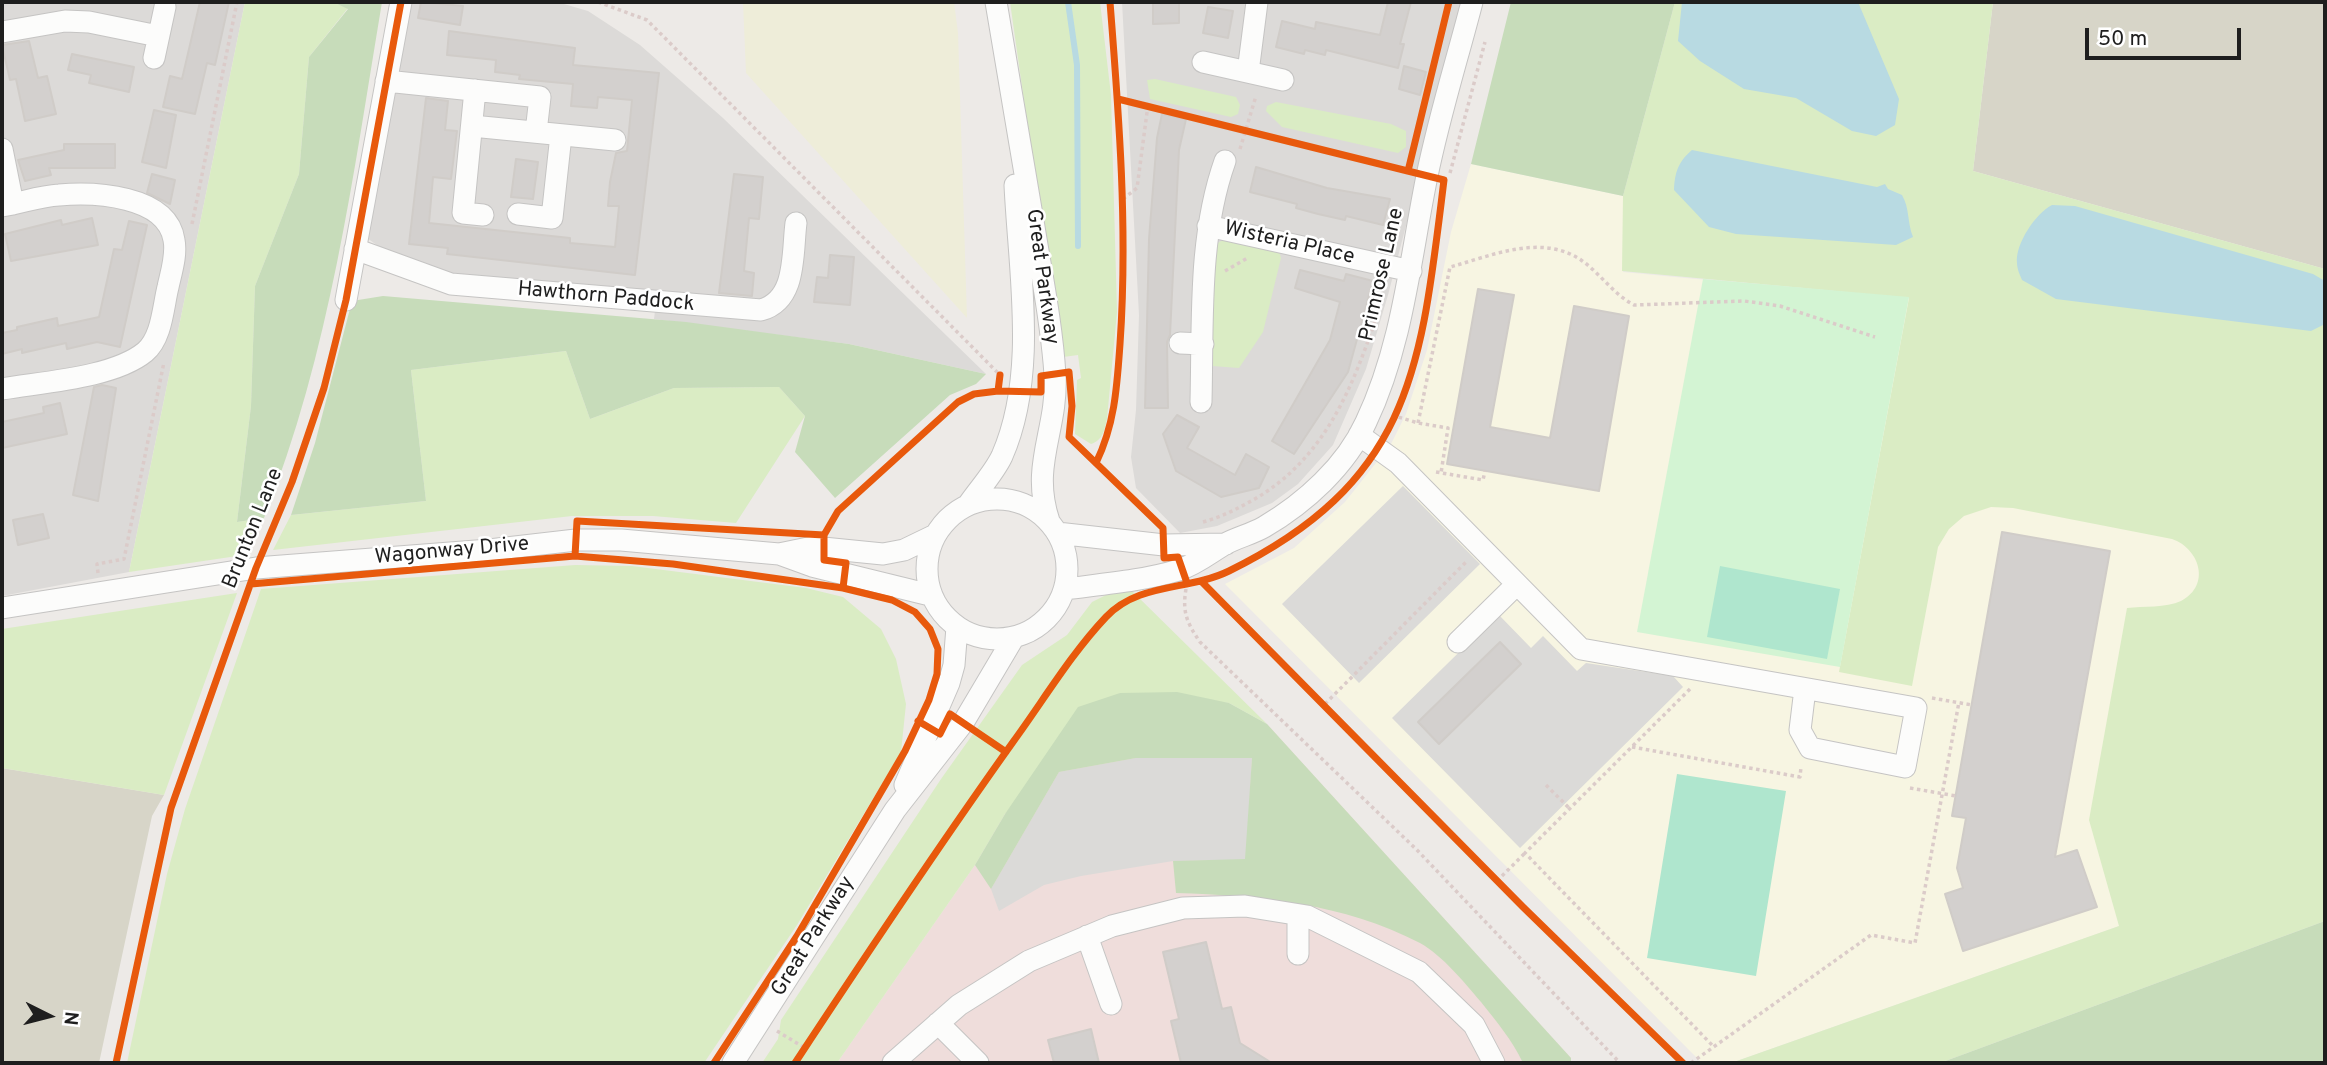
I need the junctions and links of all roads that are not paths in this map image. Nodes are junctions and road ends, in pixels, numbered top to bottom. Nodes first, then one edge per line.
1 (401, 2) edge
2 (996, 2) edge
3 (1257, 2) edge
4 (1472, 2) edge
5 (164, 7) dead end
6 (2, 32) edge
7 (158, 36) junction
8 (154, 58) dead end
9 (1203, 62) dead end
10 (1009, 74) junction
11 (1254, 74) junction
12 (1283, 80) dead end
13 (386, 81) junction
14 (475, 90) junction
15 (472, 126) junction
16 (536, 132) junction
17 (561, 135) junction
18 (615, 140) dead end
19 (2, 149) edge
20 (1225, 161) road end
21 (8, 205) edge
22 (518, 214) dead end
23 (483, 215) dead end
24 (796, 223) dead end
25 (1208, 226) junction
26 (355, 249) junction
27 (1411, 271) junction
28 (346, 300) dead end
29 (1180, 343) dead end
30 (1203, 344) junction
31 (2, 389) edge
32 (1201, 402) dead end
33 (1359, 435) junction
34 (968, 505) junction
35 (1053, 527) junction
36 (935, 535) junction
37 (1226, 544) junction
38 (779, 554) junction
39 (1517, 584) junction
40 (1065, 589) junction
41 (930, 595) junction
42 (2, 608) edge
43 (957, 627) junction
44 (1014, 638) junction
45 (1458, 642) dead end
46 (1805, 689) junction
47 (895, 810) junction
48 (1298, 915) junction
49 (1087, 936) junction
50 (1297, 954) dead end
51 (1111, 1004) dead end
52 (938, 1023) junction
53 (733, 1063) edge
54 (893, 1063) edge
55 (978, 1063) edge
56 (1494, 1063) edge

1 - 13 street
2 - 10 street, Great Parkway
3 - 11 street
4 - 27 street, Primrose Lane
5 - 7 street
6 - 7 street
7 - 8 street
9 - 11 street
10 - 34 street, Great Parkway
10 - 35 street, Great Parkway
11 - 12 street
13 - 14 street
13 - 26 street
14 - 15 street
14 - 16 street
15 - 16 street
15 - 23 street
16 - 17 street
17 - 18 street
17 - 22 street
19 - 21 street
20 - 25 street, Wisteria Place
21 - 31 street
24 - 26 street, Hawthorn Paddock
25 - 27 street, Wisteria Place
25 - 30 street, Wisteria Place
26 - 28 street
27 - 33 street, Primrose Lane
29 - 30 street
30 - 32 street, Wisteria Place
33 - 37 street, Primrose Lane
33 - 39 street
34 - 35 street
34 - 36 street, Great Parkway
35 - 37 street, Primrose Lane
35 - 40 street, Great Parkway
36 - 38 street, Wagonway Drive
36 - 41 street
37 - 40 street, Primrose Lane
38 - 41 street, Wagonway Drive
38 - 42 street, Wagonway Drive
39 - 45 street
39 - 46 street
40 - 44 street, Great Parkway
41 - 43 street
43 - 44 street
43 - 47 street, Great Parkway
44 - 47 street, Great Parkway
46 - 46 street
47 - 53 street, Great Parkway
48 - 49 street
48 - 50 street
48 - 56 street
49 - 51 street
49 - 52 street
52 - 54 street
52 - 55 street

